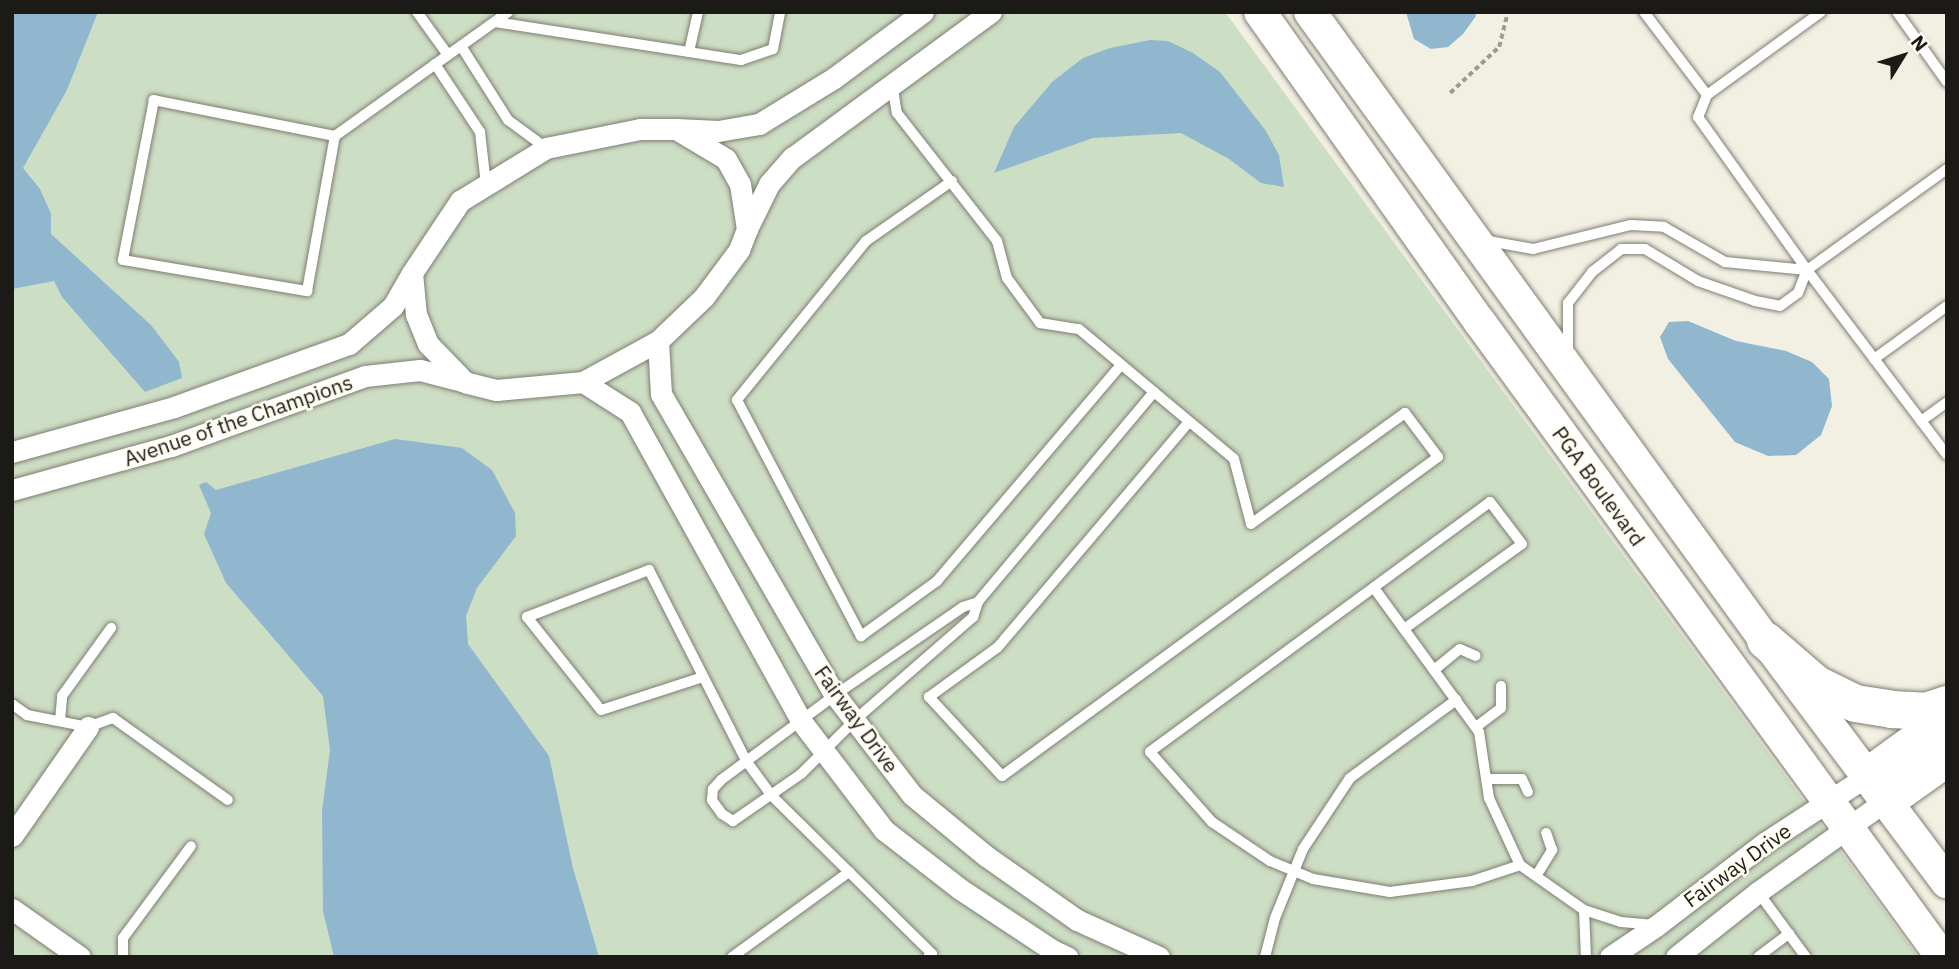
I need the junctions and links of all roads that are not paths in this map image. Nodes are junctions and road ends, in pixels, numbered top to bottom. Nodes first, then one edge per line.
1 (417, 12) edge
2 (508, 12) edge
3 (698, 12) edge
4 (780, 12) edge
5 (923, 12) edge
6 (991, 12) edge
7 (1260, 12) edge
8 (1310, 12) edge
9 (1644, 12) edge
10 (1897, 12) edge
11 (1819, 13) edge
12 (495, 22) junction
13 (461, 46) junction
14 (689, 52) junction
15 (448, 55) junction
16 (435, 64) junction
17 (1947, 82) edge
18 (892, 83) junction
19 (1707, 95) junction
20 (676, 129) junction
21 (335, 136) junction
22 (546, 148) junction
23 (1947, 169) edge
24 (952, 181) junction
25 (486, 185) junction
26 (747, 229) junction
27 (1475, 238) junction
28 (1807, 270) junction
29 (412, 272) junction
30 (1947, 306) edge
31 (658, 341) junction
32 (1874, 359) junction
33 (1121, 365) junction
34 (1569, 367) junction
35 (465, 382) junction
36 (583, 382) junction
37 (1154, 393) junction
38 (1947, 402) edge
39 (1921, 421) junction
40 (1189, 422) junction
41 (12, 452) edge
42 (1947, 455) edge
43 (12, 490) edge
44 (1374, 588) junction
45 (978, 602) junction
46 (111, 628) dead end
47 (1404, 629) junction
48 (1765, 640) junction
49 (1476, 656) dead end
50 (1434, 670) junction
51 (703, 677) junction
52 (1501, 686) dead end
53 (835, 695) junction
54 (1456, 700) junction
55 (12, 704) edge
56 (1947, 704) edge
57 (1947, 718) edge
58 (855, 720) junction
59 (802, 721) junction
60 (60, 722) junction
61 (88, 727) junction
62 (1476, 727) junction
63 (823, 750) junction
64 (1947, 757) edge
65 (747, 762) junction
66 (1486, 779) junction
67 (1876, 789) junction
68 (1528, 792) dead end
69 (772, 796) junction
70 (228, 800) dead end
71 (1828, 800) junction
72 (1848, 829) junction
73 (1546, 833) dead end
74 (12, 836) edge
75 (191, 846) dead end
76 (1520, 865) junction
77 (1294, 871) junction
78 (849, 872) junction
79 (1536, 876) junction
80 (1947, 883) edge
81 (1758, 892) junction
82 (12, 909) edge
83 (1584, 910) junction
84 (1657, 926) junction
85 (1789, 934) junction
86 (1056, 954) edge
87 (1615, 955) edge
88 (127, 956) edge
89 (80, 957) edge
90 (732, 957) edge
91 (928, 957) edge
92 (1159, 957) edge
93 (1265, 957) edge
94 (1586, 957) edge
95 (1676, 957) edge
96 (1758, 957) edge
97 (1806, 957) edge
98 (1942, 957) edge

1 - 15 lane
2 - 12 lane
3 - 14 lane
4 - 14 lane
5 - 20 street
6 - 18 street
7 - 71 main road, PGA Boulevard
8 - 27 main road
9 - 19 lane
10 - 17 lane
11 - 19 lane
12 - 13 lane
12 - 14 lane
13 - 15 lane
13 - 22 lane
15 - 16 lane
16 - 21 lane
16 - 25 lane
18 - 24 lane
18 - 26 street
19 - 28 lane
20 - 22 street
20 - 26 street
21 - 21 lane
22 - 25 street, Avenue of the Champions
23 - 28 lane
24 - 33 lane
24 - 33 lane
25 - 29 street, Avenue of the Champions
26 - 31 street
27 - 28 lane
27 - 34 main road
28 - 32 lane
28 - 34 lane
29 - 35 street
29 - 41 street, Avenue of the Champions
30 - 32 lane
31 - 36 street
31 - 53 street, Fairway Drive
32 - 39 lane
33 - 37 lane
34 - 48 main road
35 - 36 street, Avenue of the Champions
35 - 43 street, Avenue of the Champions
36 - 59 street, Fairway Drive
37 - 40 lane
37 - 45 lane
38 - 39 lane
39 - 42 lane
40 - 40 lane
44 - 47 lane
44 - 47 lane
44 - 77 lane
45 - 53 lane
45 - 58 lane
46 - 60 lane
47 - 50 lane
48 - 56 highway
48 - 67 main road
49 - 50 lane
50 - 54 lane
51 - 51 lane
51 - 65 lane
52 - 62 lane
53 - 58 street, Fairway Drive
53 - 59 lane
54 - 62 lane
54 - 77 lane
55 - 60 lane
57 - 67 highway
58 - 63 lane
58 - 92 street, Fairway Drive
59 - 63 street, Fairway Drive
59 - 65 lane
60 - 61 lane
61 - 70 lane
61 - 74 street
62 - 66 lane
63 - 69 lane
63 - 86 street, Fairway Drive
64 - 67 highway
65 - 69 lane
65 - 69 lane
66 - 68 lane
66 - 76 lane
67 - 71 street, Fairway Drive
67 - 72 street, Fairway Drive
67 - 80 main road
69 - 78 lane
71 - 72 main road, PGA Boulevard
71 - 84 street, Fairway Drive
72 - 81 street, Fairway Drive
72 - 98 main road, PGA Boulevard
73 - 79 lane
75 - 88 lane
76 - 77 lane
76 - 79 lane
77 - 93 lane
78 - 90 lane
78 - 91 lane
79 - 83 lane
81 - 85 lane
81 - 95 street, Fairway Drive
82 - 89 street
83 - 84 lane
83 - 94 lane
84 - 87 street, Fairway Drive
85 - 96 lane
85 - 97 lane

